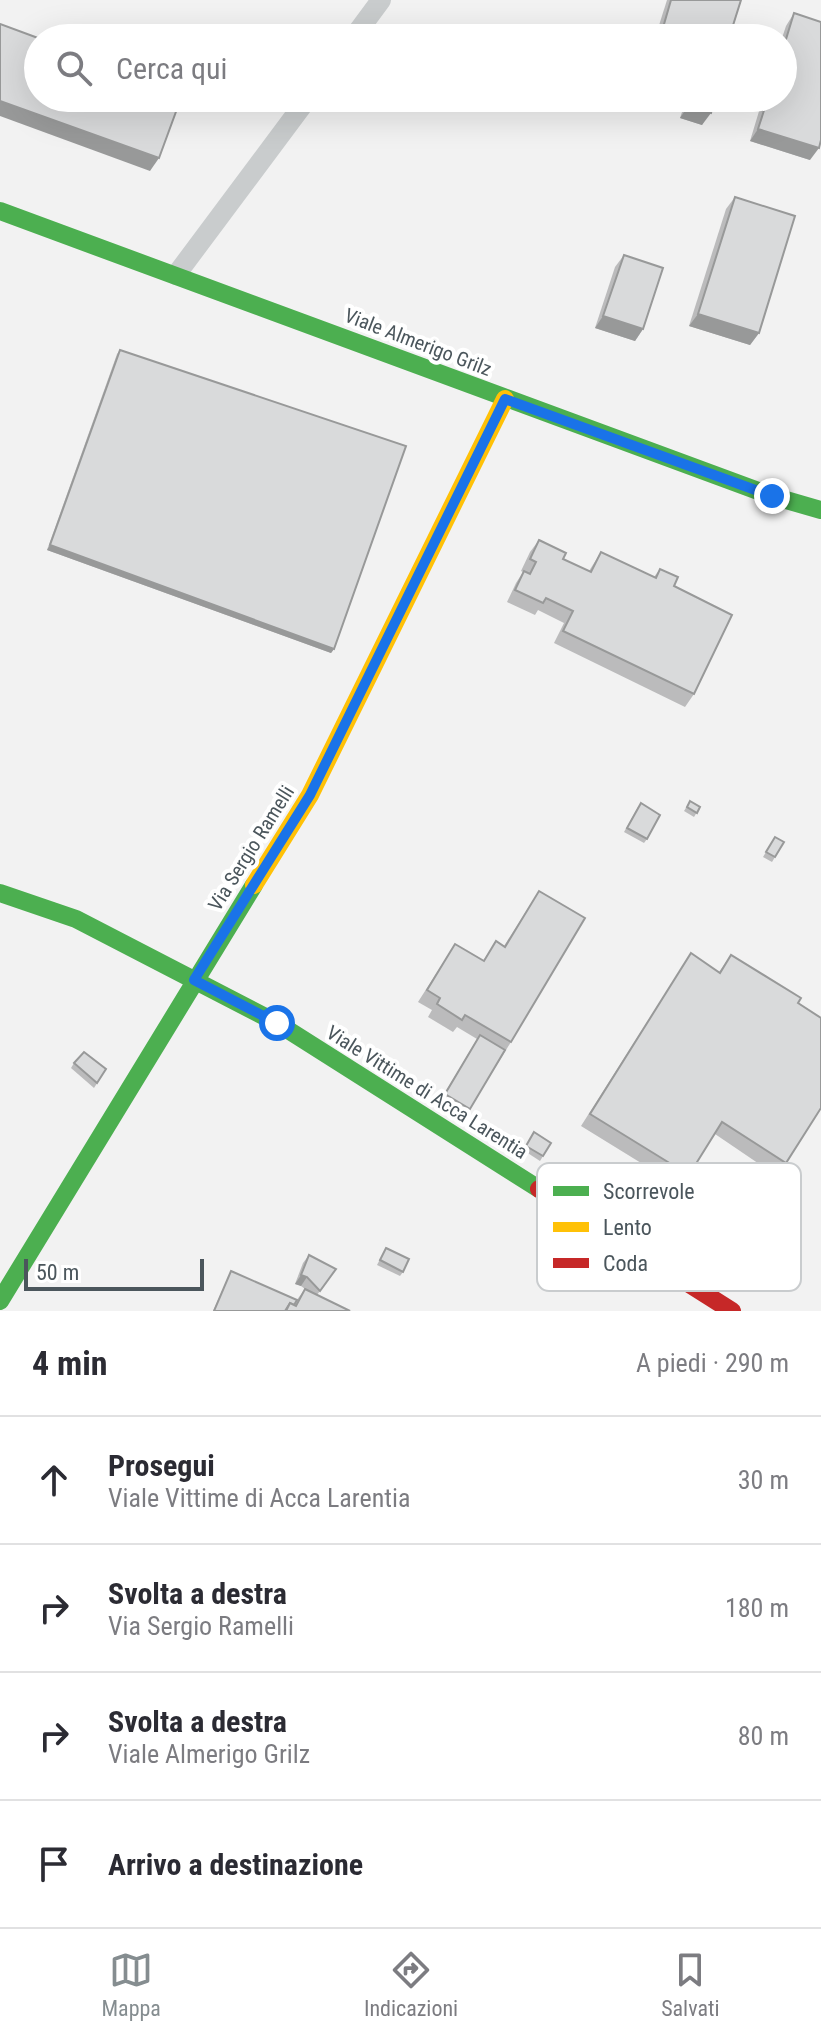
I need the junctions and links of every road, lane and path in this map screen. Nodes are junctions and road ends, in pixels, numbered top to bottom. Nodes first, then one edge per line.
1 (381, 0) edge
2 (363, 24) edge
3 (298, 112) edge
4 (0, 211) edge
5 (176, 275) junction
6 (505, 399) junction
7 (821, 510) edge
8 (0, 893) edge
9 (194, 980) junction
10 (537, 1188) edge
11 (700, 1291) edge
12 (0, 1301) edge
13 (732, 1311) edge

1 - 2 street
3 - 5 street
4 - 5 street, Viale Almerigo Grilz
5 - 6 street, Viale Almerigo Grilz
6 - 7 street, Viale Almerigo Grilz
6 - 9 street, Via Sergio Ramelli
8 - 9 street, Viale Vittime di Acca Larentia
9 - 10 street, Viale Vittime di Acca Larentia
9 - 12 street, Via Sergio Ramelli
11 - 13 street, Viale Vittime di Acca Larentia

